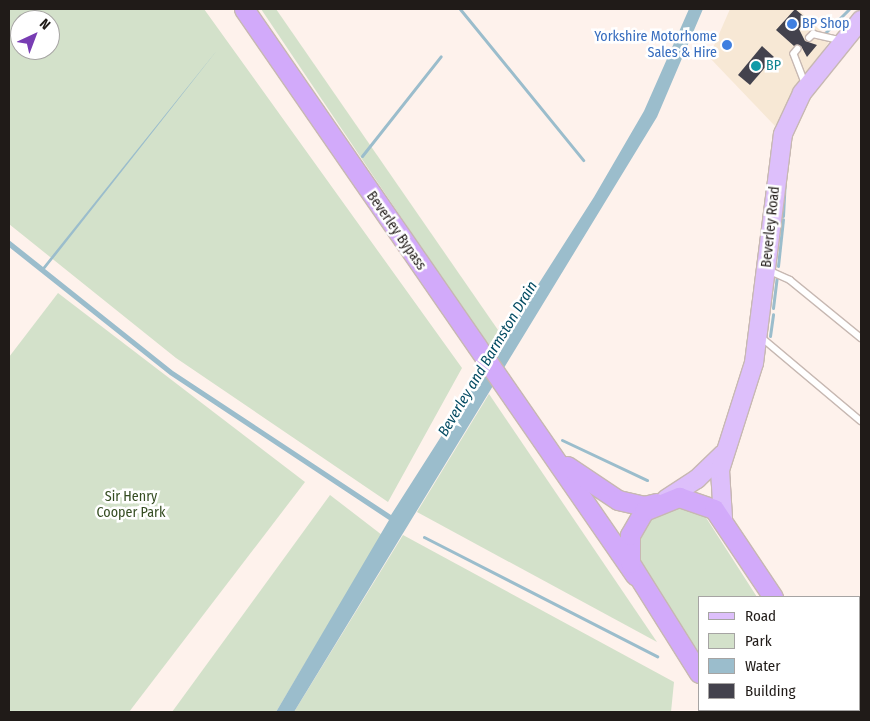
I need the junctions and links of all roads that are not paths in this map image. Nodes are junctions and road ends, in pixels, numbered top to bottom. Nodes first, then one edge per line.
1 (244, 9) edge
2 (861, 20) edge
3 (809, 38) dead end
4 (842, 41) junction
5 (798, 49) dead end
6 (806, 87) junction
7 (766, 270) junction
8 (758, 335) junction
9 (861, 338) edge
10 (861, 420) edge
11 (550, 452) junction
12 (723, 454) junction
13 (661, 501) junction
14 (723, 518) junction
15 (635, 575) junction
16 (772, 596) edge
17 (698, 671) edge

1 - 11 highway, Beverley Bypass
2 - 4 main road, Beverley Road
3 - 4 lane
4 - 6 main road, Beverley Road
5 - 6 lane
6 - 7 main road, Beverley Road
7 - 8 main road, Beverley Road
7 - 9 lane
8 - 10 lane
8 - 12 main road, Beverley Road
11 - 13 highway, Beverley Bypass
11 - 15 highway, Beverley Bypass
12 - 13 main road, Beverley Road
12 - 14 main road, Beverley Road
13 - 14 highway, Beverley Bypass
13 - 15 highway
14 - 16 highway
15 - 17 highway, Beverley Bypass

